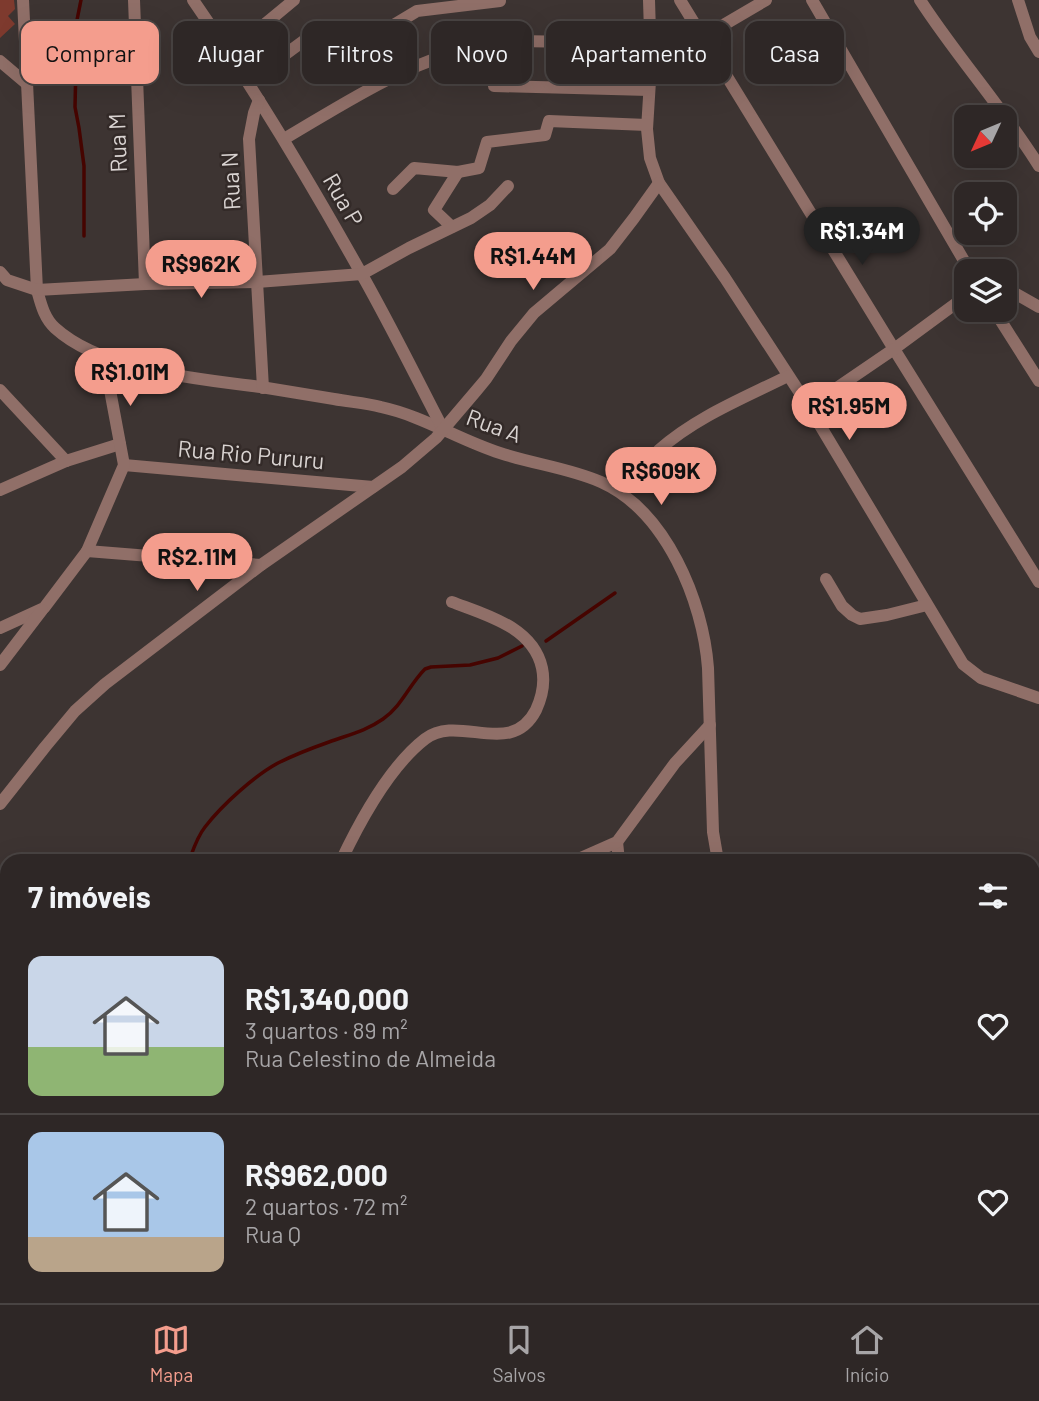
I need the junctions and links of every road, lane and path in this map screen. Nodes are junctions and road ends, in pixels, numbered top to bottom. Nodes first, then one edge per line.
1 (23, 0) edge
2 (134, 0) edge
3 (193, 0) edge
4 (294, 0) edge
5 (649, 0) edge
6 (680, 0) edge
7 (765, 0) edge
8 (812, 0) edge
9 (920, 0) edge
10 (1018, 0) edge
11 (500, 1) edge
12 (24, 21) edge
13 (208, 21) edge
14 (269, 21) edge
15 (650, 21) edge
16 (693, 21) edge
17 (730, 21) edge
18 (288, 52) edge
19 (1039, 52) edge
20 (0, 61) edge
21 (431, 62) edge
22 (21, 79) edge
23 (731, 83) edge
24 (27, 84) edge
25 (249, 84) edge
26 (494, 84) edge
27 (649, 84) edge
28 (649, 90) junction
29 (259, 100) junction
30 (647, 125) junction
31 (284, 139) junction
32 (1039, 166) edge
33 (458, 172) junction
34 (659, 183) junction
35 (508, 186) dead end
36 (393, 189) dead end
37 (452, 227) junction
38 (963, 259) edge
39 (0, 272) edge
40 (362, 274) junction
41 (257, 282) junction
42 (145, 284) junction
43 (37, 290) junction
44 (1017, 294) edge
45 (954, 305) edge
46 (1039, 307) edge
47 (1002, 322) edge
48 (894, 349) junction
49 (104, 358) junction
50 (788, 376) junction
51 (1039, 381) edge
52 (263, 388) junction
53 (0, 390) edge
54 (809, 407) junction
55 (443, 429) junction
56 (120, 444) junction
57 (659, 450) dead end
58 (66, 461) junction
59 (124, 465) junction
60 (373, 487) junction
61 (0, 490) edge
62 (87, 551) junction
63 (261, 565) junction
64 (826, 579) dead end
65 (1039, 582) edge
66 (452, 602) dead end
67 (927, 605) junction
68 (44, 608) junction
69 (0, 628) edge
70 (0, 665) edge
71 (1039, 698) edge
72 (710, 725) junction
73 (1, 801) edge
74 (617, 842) junction
75 (344, 854) edge
76 (590, 854) edge
77 (619, 854) edge
78 (717, 854) edge

1 - 12 street, Rua A
2 - 42 street, Rua M
3 - 13 street, Rua P
4 - 14 street
5 - 15 street
6 - 16 street
7 - 17 street
8 - 38 street
9 - 32 street
10 - 19 street
11 - 18 street
20 - 22 street
21 - 31 street
23 - 48 street
24 - 43 street, Rua A
25 - 29 street, Rua P
26 - 28 street
27 - 28 street
28 - 30 street
29 - 31 street, Rua P
29 - 41 street, Rua N
30 - 33 street
30 - 34 street
31 - 40 street, Rua P
33 - 36 street
33 - 37 street
34 - 50 street
34 - 55 street
35 - 37 street
37 - 40 street
39 - 43 street
40 - 41 street
40 - 55 street, Rua P
41 - 42 street
41 - 52 street, Rua N
42 - 43 street
43 - 49 street, Rua A
44 - 46 street
45 - 48 street
47 - 51 street
48 - 54 street
48 - 65 street
49 - 52 street, Rua A
49 - 56 street
50 - 54 street
50 - 57 street
52 - 55 street, Rua A
53 - 58 street
54 - 67 street
55 - 60 street
55 - 72 street, Rua A
56 - 58 street
56 - 59 street
58 - 61 street
59 - 60 street, Rua Rio Pururu
59 - 62 street
60 - 63 street
62 - 63 street
62 - 68 street
63 - 73 street
64 - 67 street
66 - 75 street
67 - 71 street
68 - 69 street
68 - 70 street
72 - 74 street
72 - 78 street, Rua A
74 - 76 street
74 - 77 street

